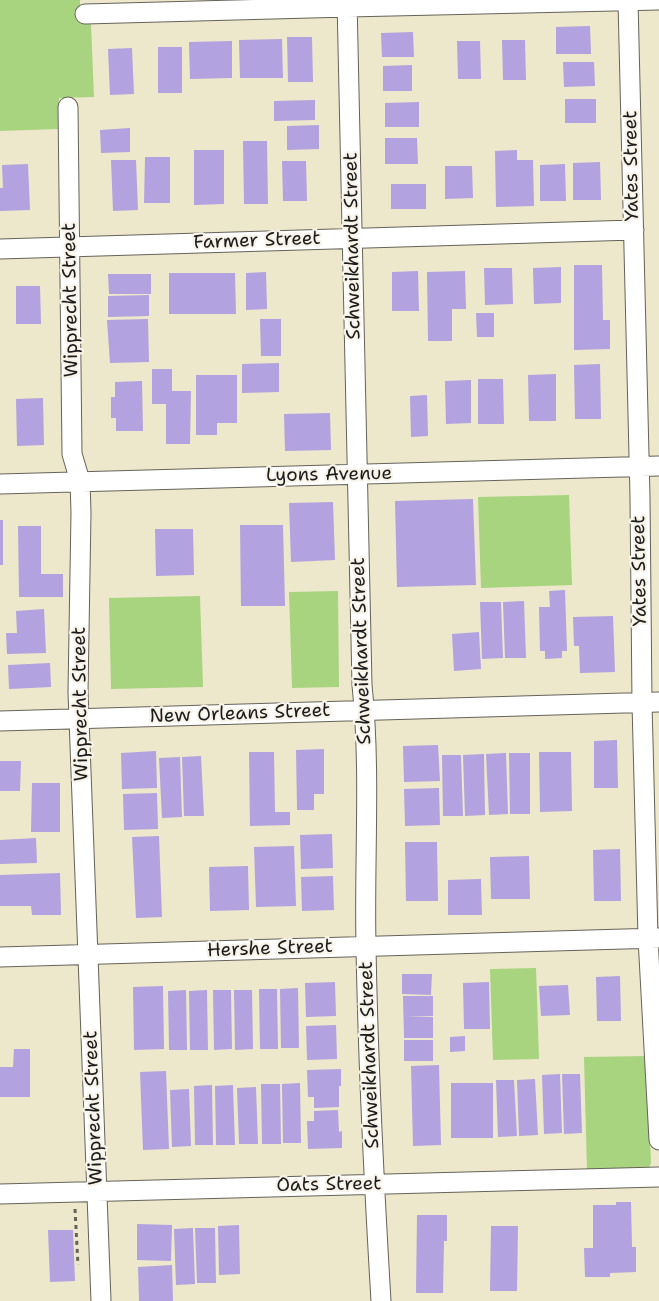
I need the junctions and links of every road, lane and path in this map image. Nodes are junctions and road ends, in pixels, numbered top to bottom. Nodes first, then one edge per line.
1 (659, 0) edge
2 (628, 1) junction
3 (348, 3) edge
4 (85, 14) dead end
5 (68, 107) dead end
6 (634, 230) junction
7 (354, 238) junction
8 (70, 246) junction
9 (0, 248) edge
10 (639, 466) junction
11 (659, 466) edge
12 (358, 474) junction
13 (80, 481) junction
14 (0, 484) edge
15 (650, 702) edge
16 (364, 710) junction
17 (79, 719) junction
18 (0, 721) edge
19 (653, 938) edge
20 (366, 945) junction
21 (88, 955) junction
22 (0, 956) edge
23 (659, 1140) edge
24 (659, 1178) edge
25 (374, 1184) junction
26 (97, 1190) junction
27 (74, 1191) junction
28 (0, 1194) edge
29 (79, 1271) dead end
30 (101, 1301) edge
31 (381, 1301) edge

1 - 2 street
2 - 3 street
2 - 6 street, Yates Street
3 - 4 street
3 - 7 street, Schweikhardt Street
5 - 8 street, Wipprecht Street
6 - 7 street, Farmer Street
6 - 10 street, Yates Street
7 - 8 street, Farmer Street
7 - 12 street, Schweikhardt Street
8 - 9 street, Farmer Street
8 - 13 street, Wipprecht Street
10 - 11 street, Lyons Avenue
10 - 12 street, Lyons Avenue
10 - 15 street, Yates Street
12 - 13 street, Lyons Avenue
12 - 16 street, Schweikhardt Street
13 - 14 street, Lyons Avenue
13 - 17 street, Wipprecht Street
15 - 16 street, New Orleans Street
15 - 19 street, Yates Street
16 - 17 street, New Orleans Street
16 - 20 street, Schweikhardt Street
17 - 18 street, New Orleans Street
17 - 21 street, Wipprecht Street
19 - 20 street, Hershe Street
19 - 23 street, Yates Street
20 - 21 street, Hershe Street
20 - 25 street, Schweikhardt Street
21 - 22 street, Hershe Street
21 - 26 street, Wipprecht Street
24 - 25 street, Oats Street
25 - 26 street, Oats Street
25 - 31 street, Schweikhardt Street
26 - 27 street, Oats Street
26 - 30 street, Wipprecht Street
27 - 28 street, Oats Street
27 - 29 path

